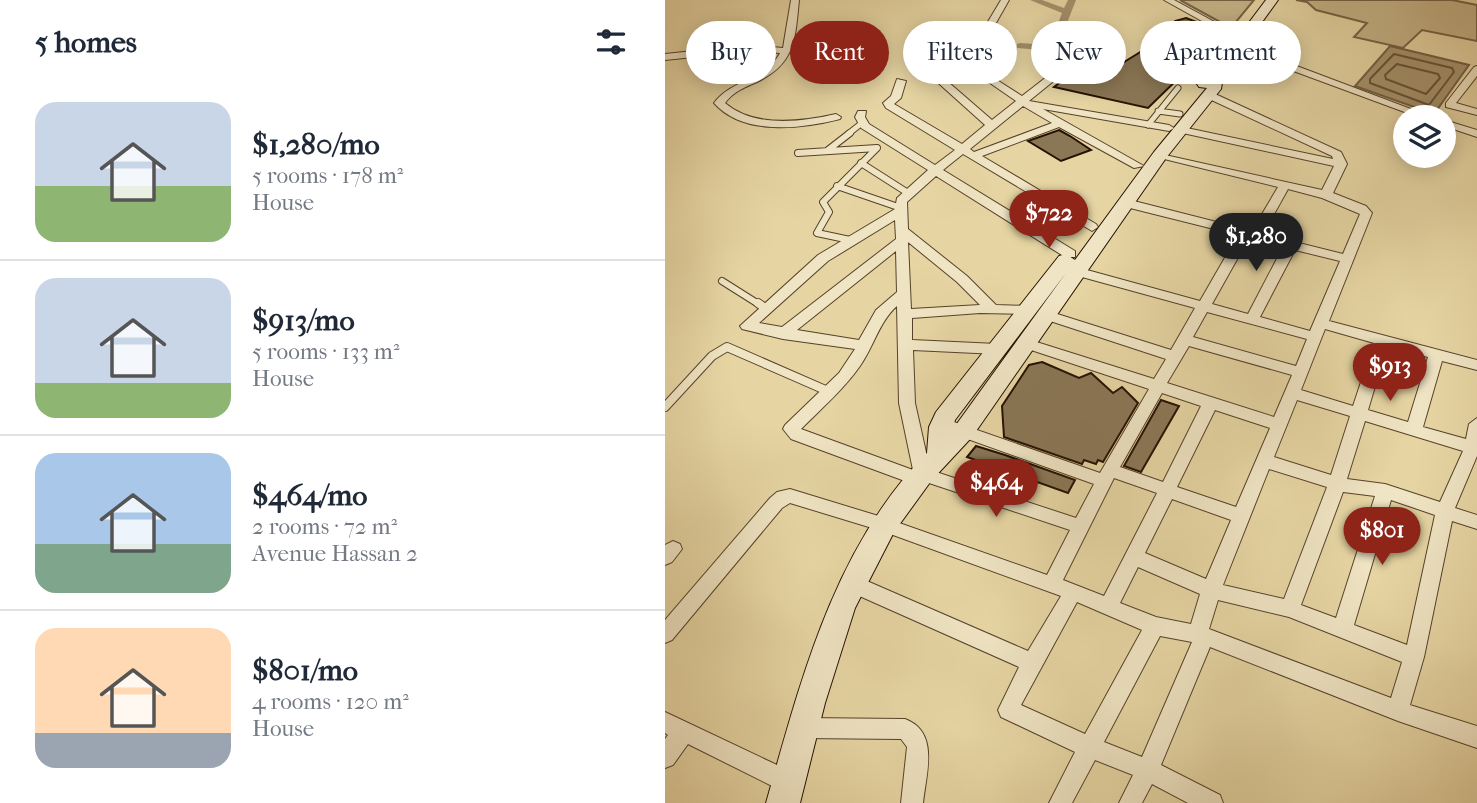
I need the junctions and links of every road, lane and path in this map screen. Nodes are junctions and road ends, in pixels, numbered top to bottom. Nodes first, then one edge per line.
1 (795, 0) edge
2 (1005, 0) edge
3 (1168, 0) edge
4 (1272, 0) edge
5 (994, 21) edge
6 (1206, 21) edge
7 (1257, 21) edge
8 (787, 51) junction
9 (665, 57) edge
10 (1301, 69) edge
11 (1476, 72) edge
12 (901, 81) dead end
13 (945, 84) edge
14 (997, 84) edge
15 (1047, 84) edge
16 (1213, 86) joint
17 (1178, 88) dead end
18 (1461, 88) junction
19 (1477, 92) edge
20 (1025, 102) junction
21 (1450, 104) joint
22 (1393, 105) edge
23 (1159, 111) junction
24 (1477, 112) edge
25 (836, 117) dead end
26 (862, 118) joint
27 (1061, 123) junction
28 (1177, 124) junction
29 (991, 125) junction
30 (1148, 125) junction
31 (1456, 127) edge
32 (1477, 134) edge
33 (828, 150) junction
34 (969, 151) junction
35 (797, 153) dead end
36 (1160, 155) junction
37 (862, 163) junction
38 (1341, 164) junction
39 (1137, 166) junction
40 (935, 171) junction
41 (837, 186) junction
42 (1284, 186) junction
43 (908, 192) junction
44 (1326, 195) junction
45 (1126, 203) junction
46 (901, 210) junction
47 (1092, 227) junction
48 (1251, 233) junction
49 (902, 235) junction
50 (850, 240) junction
51 (1291, 244) junction
52 (1347, 260) junction
53 (1073, 263) junction
54 (722, 281) dead end
55 (905, 292) junction
56 (1205, 305) junction
57 (765, 308) junction
58 (992, 309) junction
59 (1037, 312) junction
60 (905, 314) junction
61 (1252, 319) junction
62 (1317, 330) junction
63 (783, 334) junction
64 (1186, 340) junction
65 (1382, 340) junction
66 (1027, 344) junction
67 (906, 345) junction
68 (865, 346) junction
69 (997, 349) junction
70 (1437, 354) junction
71 (1175, 356) junction
72 (1477, 365) edge
73 (1300, 372) junction
74 (1157, 388) junction
75 (830, 392) junction
76 (1292, 393) junction
77 (1210, 404) junction
78 (665, 407) edge
79 (978, 411) junction
80 (948, 414) junction
81 (1360, 414) junction
82 (1477, 424) edge
83 (1279, 425) junction
84 (1414, 429) junction
85 (964, 431) junction
86 (1475, 449) edge
87 (1265, 461) junction
88 (927, 470) junction
89 (1107, 476) junction
90 (1338, 484) junction
91 (1385, 491) junction
92 (1167, 492) junction
93 (1445, 511) junction
94 (1243, 517) junction
95 (1477, 522) edge
96 (885, 525) junction
97 (1081, 527) junction
98 (1134, 557) junction
99 (853, 584) junction
100 (1051, 585) junction
101 (1211, 590) junction
102 (1073, 592) junction
103 (1109, 605) junction
104 (1290, 609) junction
105 (1155, 626) junction
106 (1342, 631) junction
107 (665, 634) edge
108 (1202, 634) junction
109 (1415, 657) junction
110 (1032, 663) junction
111 (1398, 711) junction
112 (675, 727) edge
113 (803, 728) junction
114 (1477, 737) edge
115 (1089, 747) junction
116 (665, 757) edge
117 (1148, 769) junction
118 (785, 793) edge
119 (912, 803) edge
120 (1060, 803) edge
121 (1130, 803) edge
122 (1212, 803) edge

1 - 8 street
2 - 5 street
3 - 6 street
4 - 7 main road
8 - 9 street
8 - 25 street
10 - 22 street
11 - 18 street
12 - 34 street
13 - 29 street
14 - 20 street
15 - 20 street
16 - 28 main road
16 - 38 street
17 - 23 lane
18 - 19 street
18 - 21 street
20 - 27 street
20 - 29 street
20 - 30 street
21 - 24 street
23 - 28 lane
23 - 30 lane
26 - 33 lane
26 - 40 street
27 - 34 street
27 - 39 street
28 - 30 street
28 - 36 main road
28 - 38 street
28 - 39 main road
29 - 34 street
31 - 32 street
33 - 35 lane
33 - 37 lane
34 - 40 street
34 - 47 street
36 - 42 street
36 - 45 main road
37 - 41 lane
37 - 43 lane
38 - 44 street
39 - 47 main road
40 - 43 street
40 - 53 street
41 - 46 lane
41 - 50 lane
42 - 44 street
42 - 48 street
43 - 46 street
44 - 52 street
45 - 48 street
45 - 53 main road
46 - 49 street
46 - 50 street
47 - 53 main road
48 - 51 street
48 - 56 street
49 - 55 street
49 - 58 street
49 - 63 street
50 - 57 street
51 - 52 street
51 - 61 street
52 - 62 street
53 - 56 street
53 - 59 main road
54 - 57 lane
55 - 60 street
55 - 68 street
56 - 61 street
56 - 64 street
57 - 63 street
58 - 59 street
58 - 60 street
59 - 66 main road
59 - 69 main road
59 - 71 street
60 - 67 street
61 - 62 street
62 - 65 street
62 - 73 street
63 - 68 street
64 - 71 street
64 - 73 street
65 - 70 street
65 - 81 street
66 - 74 street
66 - 79 main road
67 - 69 street
67 - 88 street
68 - 75 street
69 - 80 main road
70 - 72 street
70 - 84 street
71 - 74 street
73 - 76 street
74 - 77 street
74 - 89 street
75 - 78 lane
75 - 88 street
76 - 81 street
76 - 83 street
77 - 83 street
77 - 92 street
79 - 80 main road
79 - 85 main road
80 - 85 street
80 - 88 main road
81 - 84 street
81 - 90 street
82 - 86 street
83 - 87 street
84 - 86 street
85 - 88 main road
85 - 89 street
86 - 93 street
87 - 90 street
87 - 94 street
88 - 96 main road
88 - 97 street
89 - 92 street
89 - 97 street
90 - 91 street
90 - 104 street
91 - 93 street
91 - 106 street
92 - 94 street
92 - 98 street
93 - 95 street
93 - 109 street
94 - 101 street
96 - 99 main road
96 - 100 street
96 - 107 street
97 - 100 street
98 - 101 street
98 - 103 street
99 - 110 street
99 - 113 main road
100 - 102 street
101 - 104 street
101 - 108 street
102 - 103 street
102 - 110 street
103 - 105 street
104 - 106 street
105 - 108 street
105 - 115 street
106 - 109 street
108 - 111 street
108 - 117 street
109 - 111 street
110 - 115 street
111 - 114 street
112 - 116 street
112 - 118 street
113 - 118 main road
113 - 119 street
115 - 117 street
115 - 120 street
117 - 121 street
117 - 122 street

